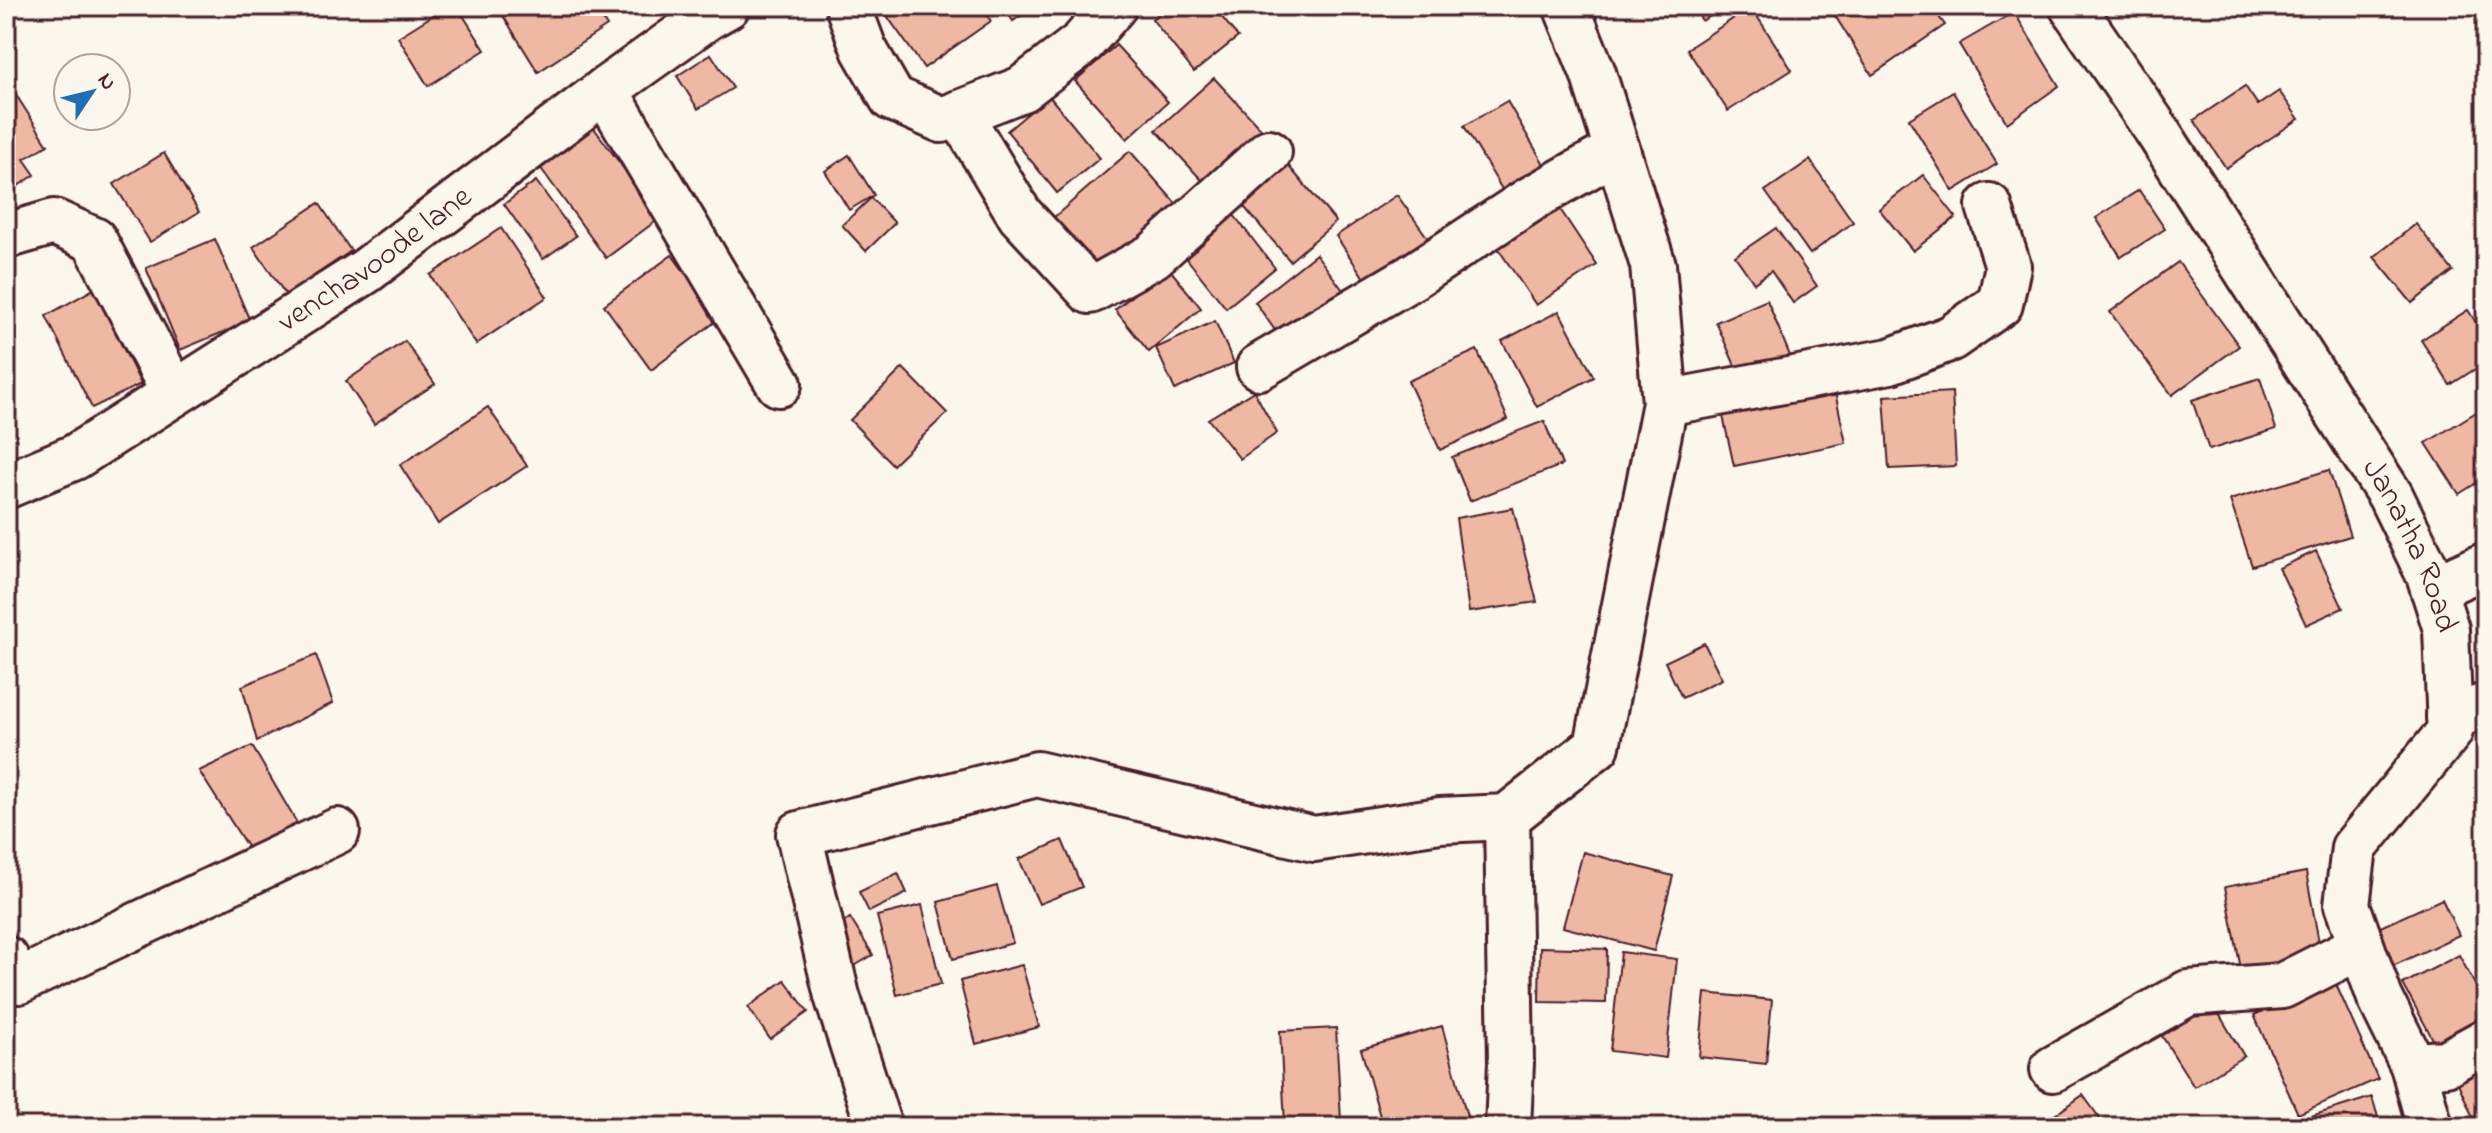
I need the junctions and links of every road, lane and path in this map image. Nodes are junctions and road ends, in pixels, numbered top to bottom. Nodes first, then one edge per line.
1 (727, 6) edge
2 (848, 6) edge
3 (1114, 6) edge
4 (1566, 6) edge
5 (2072, 6) edge
6 (605, 90) junction
7 (959, 113) junction
8 (1617, 150) junction
9 (1269, 152) dead end
10 (1989, 206) dead end
11 (6, 236) edge
12 (1259, 367) dead end
13 (779, 384) dead end
14 (174, 393) junction
15 (1665, 403) junction
16 (6, 486) edge
17 (2486, 565) edge
18 (2433, 589) junction
19 (2468, 711) edge
20 (1507, 817) junction
21 (337, 831) dead end
22 (2361, 946) junction
23 (6, 959) edge
24 (2486, 1041) edge
25 (2413, 1065) junction
26 (2053, 1069) dead end
27 (879, 1127) edge
28 (1508, 1127) edge
29 (2430, 1127) edge

1 - 6 street, venchavoode lane
2 - 7 street
3 - 7 street
4 - 8 street
5 - 18 street, Janatha Road
6 - 13 street
6 - 14 street, venchavoode lane
7 - 9 street
8 - 12 street
8 - 15 street
10 - 15 street
11 - 14 street
14 - 16 street, venchavoode lane
15 - 20 street
17 - 18 street
18 - 19 street, Janatha Road
19 - 22 street, Janatha Road
20 - 27 street
20 - 28 street
21 - 23 street
22 - 25 street, Janatha Road
22 - 26 street
24 - 25 street
25 - 29 street, Janatha Road

